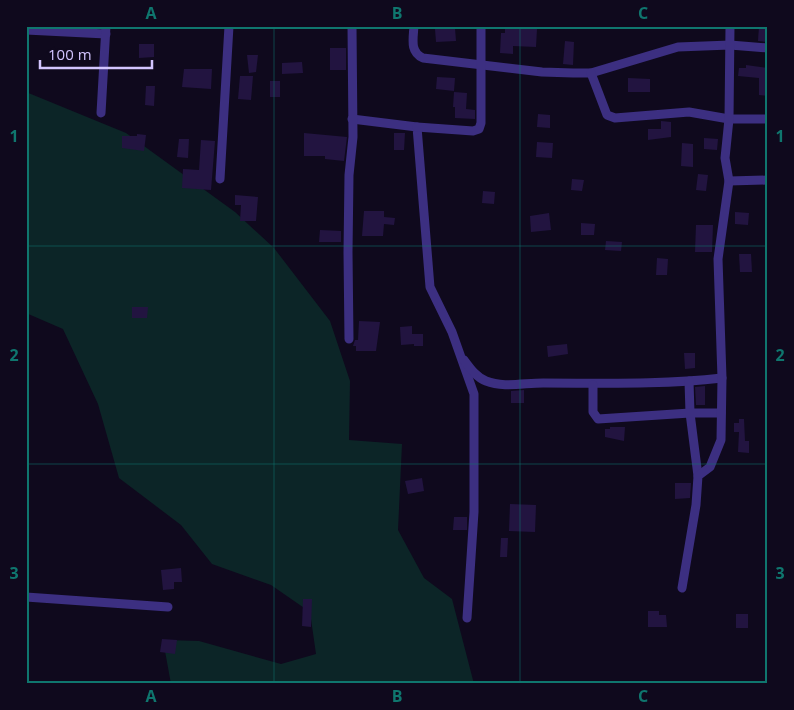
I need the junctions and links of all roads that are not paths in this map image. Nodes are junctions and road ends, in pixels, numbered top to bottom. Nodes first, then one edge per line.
1 (228, 26) edge
2 (352, 26) edge
3 (414, 26) edge
4 (481, 26) edge
5 (730, 26) edge
6 (26, 30) edge
7 (106, 30) edge
8 (730, 45) junction
9 (768, 48) edge
10 (480, 64) junction
11 (590, 73) junction
12 (101, 113) dead end
13 (352, 119) junction
14 (729, 119) junction
15 (768, 119) edge
16 (417, 127) junction
17 (220, 179) dead end
18 (768, 180) edge
19 (729, 181) junction
20 (349, 339) dead end
21 (460, 357) junction
22 (722, 378) junction
23 (689, 381) junction
24 (593, 385) junction
25 (690, 413) junction
26 (721, 413) junction
27 (698, 476) junction
28 (682, 588) dead end
29 (26, 597) edge
30 (168, 607) dead end
31 (467, 618) dead end

1 - 17 street
2 - 13 street
3 - 10 street
4 - 10 street
5 - 8 street
6 - 7 street
7 - 12 street
8 - 9 street
8 - 11 street
8 - 14 street
10 - 11 street
10 - 16 street
11 - 14 street
13 - 16 street
13 - 20 street
14 - 15 street
14 - 19 street
16 - 21 street
18 - 19 street
19 - 22 street
21 - 24 street
21 - 31 street
22 - 23 street
22 - 26 street
23 - 24 street
23 - 25 street
24 - 25 street
25 - 26 street
25 - 27 street
26 - 27 street
27 - 28 street
29 - 30 street

